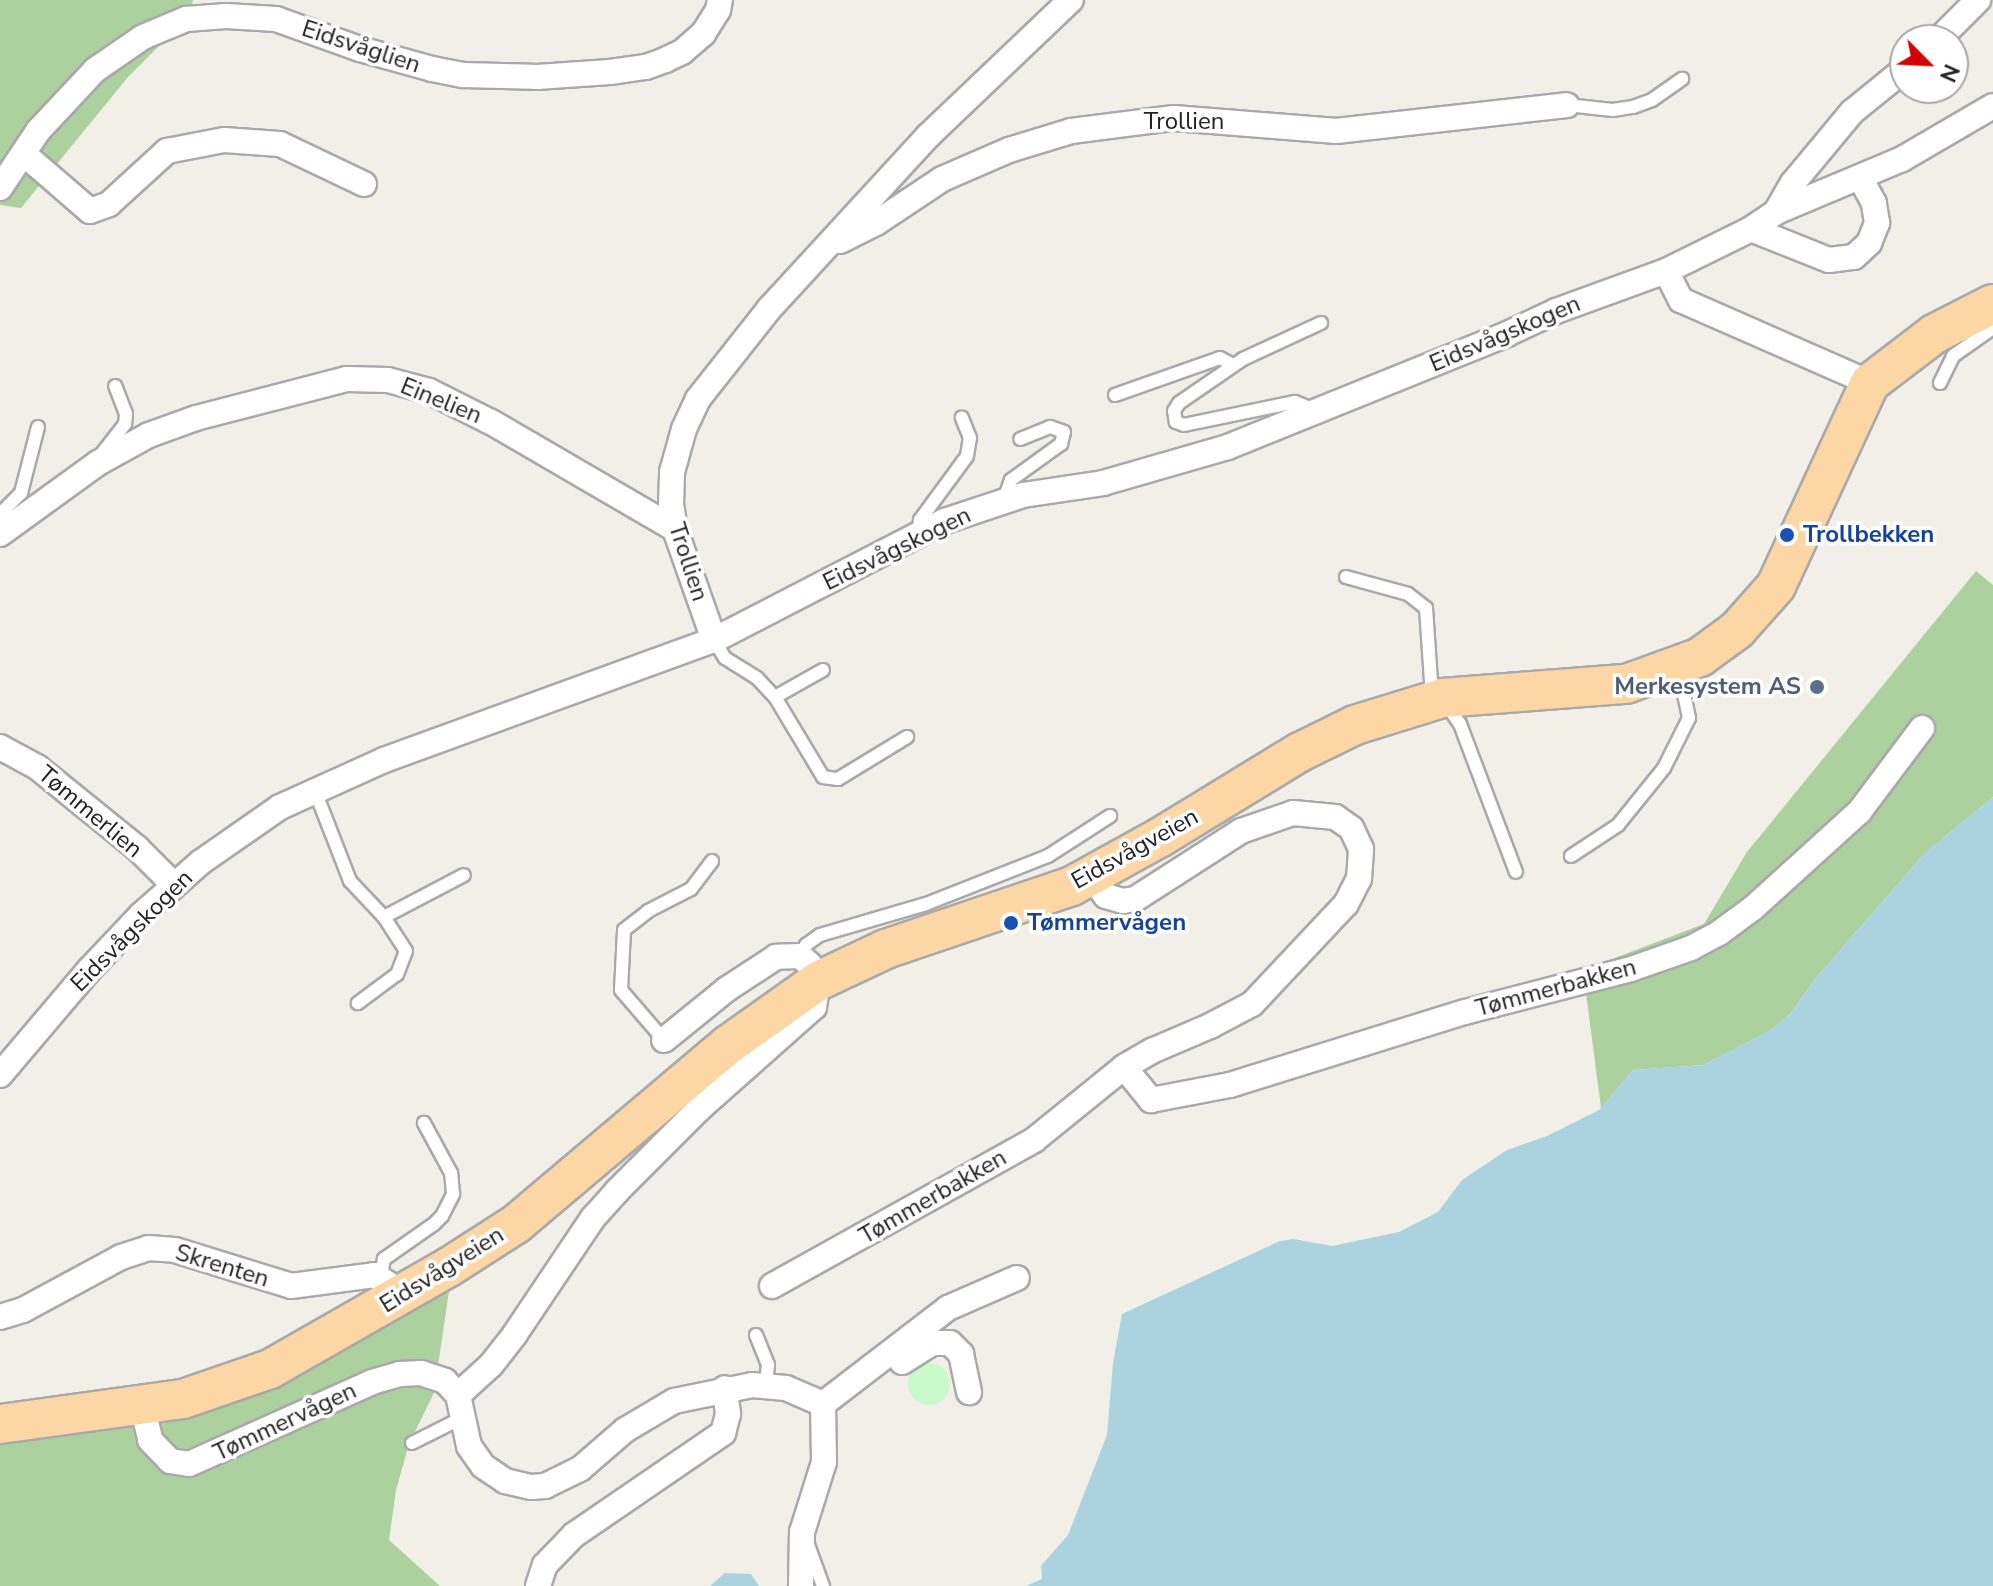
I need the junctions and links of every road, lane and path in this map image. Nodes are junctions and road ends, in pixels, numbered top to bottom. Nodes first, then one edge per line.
1 (720, 0) edge
2 (1071, 0) edge
3 (1978, 0) edge
4 (1954, 24) edge
5 (1682, 79) dead end
6 (1889, 82) edge
7 (1567, 105) joint
8 (1993, 106) edge
9 (24, 154) junction
10 (1861, 180) junction
11 (364, 184) dead end
12 (0, 188) edge
13 (1776, 212) junction
14 (1751, 229) junction
15 (827, 248) junction
16 (1666, 271) junction
17 (1992, 313) edge
18 (1321, 323) dead end
19 (1233, 365) junction
20 (1870, 383) junction
21 (1940, 383) dead end
22 (115, 386) dead end
23 (1115, 395) dead end
24 (1317, 411) junction
25 (962, 418) dead end
26 (38, 427) dead end
27 (1020, 439) dead end
28 (98, 463) junction
29 (1004, 501) junction
30 (0, 514) edge
31 (675, 529) junction
32 (0, 534) edge
33 (919, 534) junction
34 (1346, 577) dead end
35 (714, 640) junction
36 (1678, 667) junction
37 (823, 670) dead end
38 (775, 697) junction
39 (1442, 698) junction
40 (1922, 728) dead end
41 (907, 737) dead end
42 (0, 747) edge
43 (315, 791) junction
44 (1110, 816) dead end
45 (1571, 856) dead end
46 (712, 861) dead end
47 (1516, 872) dead end
48 (464, 875) dead end
49 (1091, 876) junction
50 (174, 885) junction
51 (384, 917) junction
52 (809, 968) junction
53 (358, 1003) dead end
54 (664, 1040) joint
55 (1124, 1067) junction
56 (0, 1075) edge
57 (424, 1123) dead end
58 (1017, 1278) dead end
59 (393, 1285) junction
60 (772, 1286) dead end
61 (0, 1317) edge
62 (756, 1335) dead end
63 (766, 1385) junction
64 (725, 1388) junction
65 (969, 1392) dead end
66 (142, 1404) junction
67 (823, 1404) junction
68 (460, 1406) junction
69 (0, 1424) edge
70 (412, 1443) dead end
71 (802, 1532) junction
72 (538, 1586) edge
73 (801, 1586) edge
74 (823, 1586) edge

1 - 9 street, Eidsvåglien
2 - 15 street, Trollien
3 - 4 street
5 - 7 lane
6 - 13 street
7 - 15 street, Trollien
8 - 10 street
9 - 11 street
9 - 12 street, Eidsvåglien
10 - 13 street
10 - 14 street
13 - 14 street, Eidsvågskogen
14 - 16 street, Eidsvågskogen
15 - 31 street, Trollien
16 - 20 street
16 - 24 street, Eidsvågskogen
17 - 20 main road, Eidsvågveien
17 - 21 lane
18 - 19 lane
19 - 23 lane
19 - 24 lane
20 - 36 main road, Eidsvågveien
22 - 28 lane, Einelien
24 - 29 street, Eidsvågskogen
25 - 33 lane
26 - 30 lane
27 - 29 lane
28 - 31 street, Einelien
28 - 32 street, Einelien
29 - 33 street, Eidsvågskogen
31 - 35 street, Trollien
33 - 35 street, Eidsvågskogen
34 - 39 lane
35 - 38 lane
35 - 43 street, Eidsvågskogen
36 - 39 main road, Eidsvågveien
36 - 45 lane
37 - 38 lane
38 - 41 lane
39 - 47 lane
39 - 49 main road, Eidsvågveien
40 - 55 street, Tømmerbakken
42 - 50 street, Tømmerlien
43 - 50 street, Eidsvågskogen
43 - 51 lane
44 - 52 lane
46 - 54 lane
48 - 51 lane
49 - 52 main road, Eidsvågveien
49 - 55 street, Tømmerbakken
50 - 56 street, Eidsvågskogen
51 - 53 lane
52 - 54 street, Eidsvågveien
52 - 59 main road, Eidsvågveien
52 - 68 street
55 - 60 street, Tømmerbakken
57 - 59 lane, Eidsvågveien
58 - 67 street
59 - 61 street, Skrenten
59 - 66 main road, Eidsvågveien
62 - 63 lane
63 - 64 street
63 - 67 street
64 - 68 street
64 - 72 street
65 - 67 street
66 - 68 street, Tømmervågen
66 - 69 main road, Eidsvågveien
67 - 71 street
68 - 70 lane
71 - 73 street
71 - 74 lane

